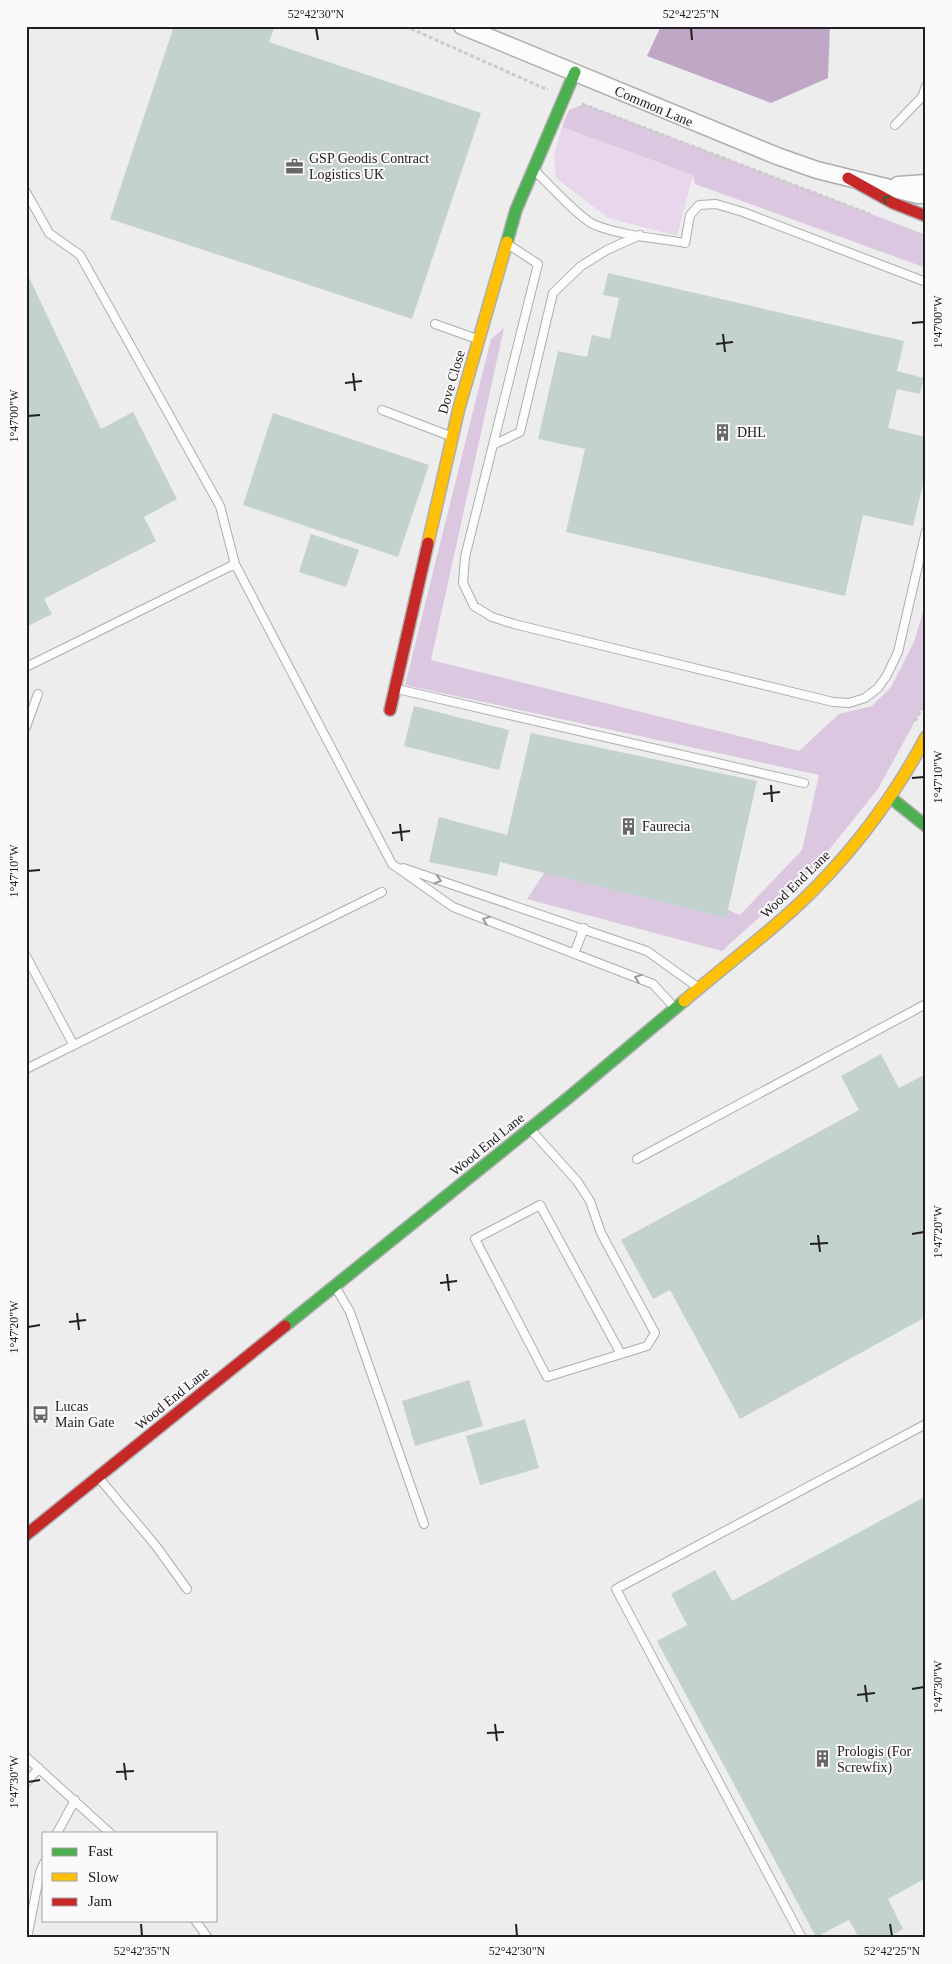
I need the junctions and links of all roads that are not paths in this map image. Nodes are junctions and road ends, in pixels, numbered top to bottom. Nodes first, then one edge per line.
1 (462, 26) edge
2 (575, 72) junction
3 (926, 86) edge
4 (895, 125) dead end
5 (534, 169) junction
6 (848, 178) junction
7 (926, 183) edge
8 (888, 186) junction
9 (26, 192) edge
10 (926, 195) edge
11 (926, 216) edge
12 (640, 235) junction
13 (507, 244) junction
14 (926, 282) edge
15 (434, 324) dead end
16 (478, 340) junction
17 (382, 410) dead end
18 (452, 437) junction
19 (493, 445) junction
20 (926, 531) edge
21 (235, 564) junction
22 (26, 666) edge
23 (395, 689) junction
24 (38, 694) dead end
25 (390, 710) dead end
26 (26, 727) edge
27 (926, 737) edge
28 (804, 783) dead end
29 (891, 798) junction
30 (926, 826) edge
31 (392, 864) junction
32 (382, 892) dead end
33 (584, 928) junction
34 (574, 954) junction
35 (26, 956) edge
36 (700, 988) junction
37 (926, 1004) edge
38 (675, 1008) junction
39 (73, 1044) junction
40 (26, 1069) edge
41 (530, 1129) junction
42 (637, 1159) dead end
43 (335, 1286) junction
44 (621, 1354) junction
45 (926, 1424) edge
46 (98, 1476) junction
47 (424, 1524) dead end
48 (26, 1535) edge
49 (187, 1589) dead end
50 (26, 1756) edge
51 (39, 1768) junction
52 (26, 1783) edge
53 (75, 1800) junction
54 (58, 1832) edge
55 (109, 1832) edge
56 (42, 1868) edge
57 (196, 1922) edge
58 (202, 1930) junction
59 (26, 1938) edge
60 (197, 1938) edge
61 (208, 1938) edge
62 (802, 1938) edge

1 - 2 street, Common Lane
2 - 5 street, Dove Close
2 - 6 street, Common Lane
3 - 4 lane
5 - 12 lane
5 - 13 street, Dove Close
6 - 8 street, Common Lane
11 -> 6 street, Common Lane
7 - 8 street
8 - 10 street, Common Lane
9 - 21 lane
12 - 14 lane
12 - 19 lane
13 - 16 street, Dove Close
13 - 19 lane
15 - 16 lane
16 - 18 street, Dove Close
17 - 18 lane
18 - 23 street, Dove Close
19 - 20 lane
21 - 22 lane
21 - 31 lane
23 - 25 street, Dove Close
23 - 28 lane
24 - 26 lane
27 - 29 street, Wood End Lane
29 - 30 street
29 - 36 street, Wood End Lane
31 -> 33 lane
34 -> 31 lane
32 - 39 lane
33 - 34 lane
33 - 36 lane
38 -> 34 lane
35 - 39 lane
36 - 38 street, Wood End Lane
37 - 42 lane
38 - 41 street, Wood End Lane
39 - 40 lane
41 - 43 street, Wood End Lane
41 - 44 lane
43 - 46 street, Wood End Lane
43 - 47 lane
44 - 44 lane
45 - 62 lane
46 - 48 street, Wood End Lane
46 - 49 lane
50 - 51 lane
51 - 52 lane
51 - 53 lane
53 - 54 lane
53 - 55 lane
56 - 59 lane
57 - 58 lane
58 - 60 lane
58 - 61 lane

